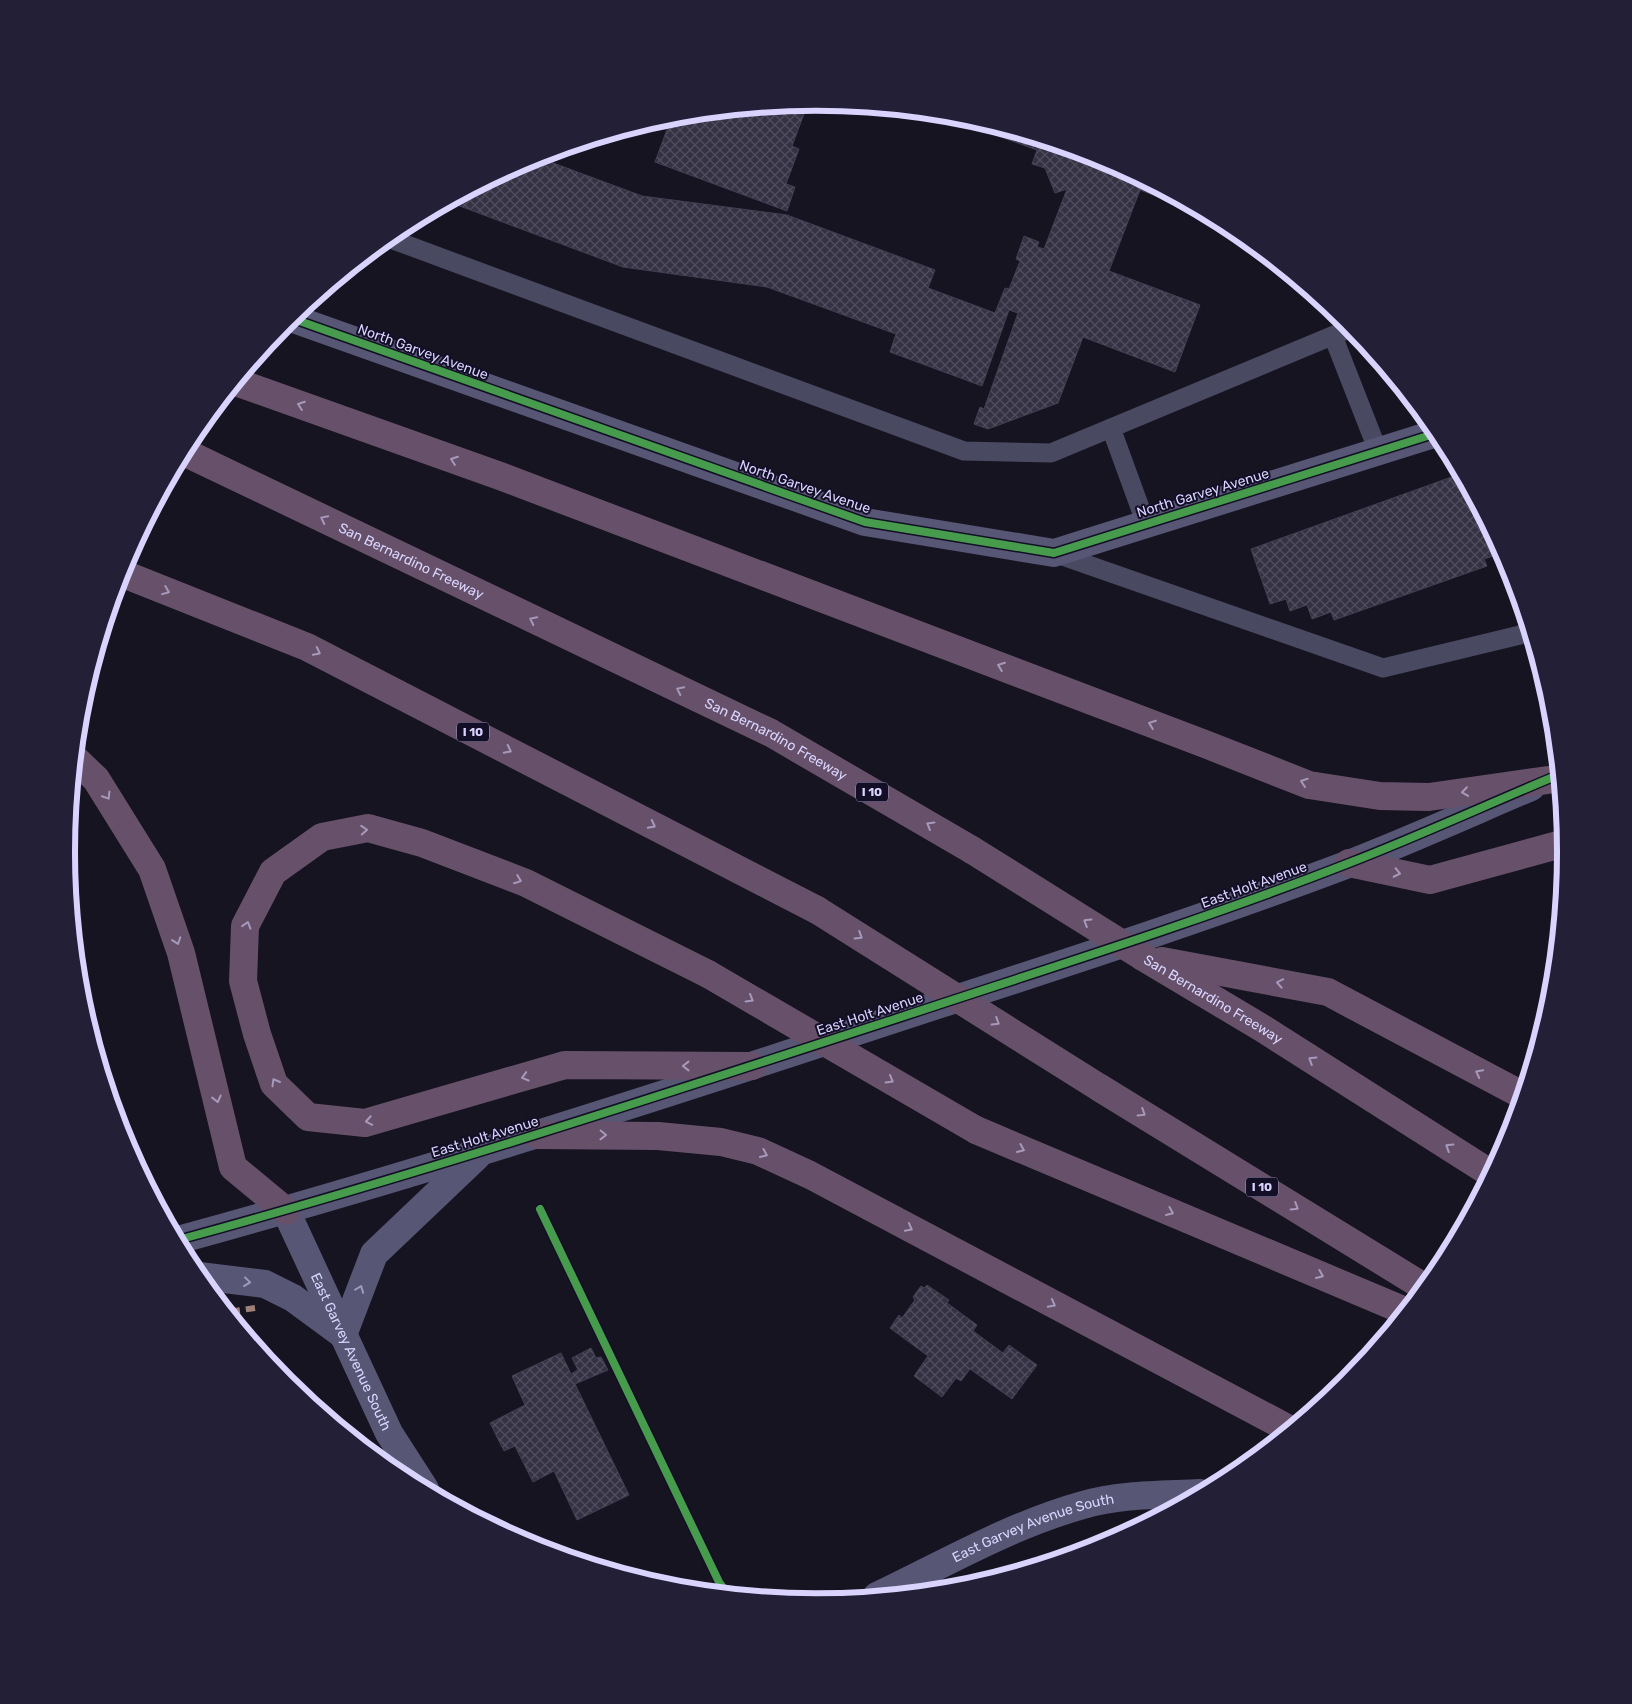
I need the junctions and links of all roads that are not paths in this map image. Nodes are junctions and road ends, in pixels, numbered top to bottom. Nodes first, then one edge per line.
1 (397, 241) edge
2 (299, 321) edge
3 (1343, 332) edge
4 (1333, 336) junction
5 (242, 384) edge
6 (1112, 428) junction
7 (1429, 436) edge
8 (1378, 451) junction
9 (190, 455) edge
10 (1146, 524) junction
11 (1054, 553) junction
12 (128, 575) edge
13 (1524, 633) edge
14 (80, 764) edge
15 (1553, 778) edge
16 (1557, 845) edge
17 (1349, 863) junction
18 (1143, 957) junction
19 (752, 1066) junction
20 (1517, 1092) edge
21 (537, 1135) junction
22 (482, 1152) junction
23 (1485, 1170) edge
24 (286, 1211) junction
25 (174, 1223) edge
26 (224, 1228) junction
27 (184, 1238) edge
28 (210, 1277) edge
29 (1418, 1283) edge
30 (1399, 1309) edge
31 (343, 1335) junction
32 (1284, 1426) edge
33 (417, 1476) edge
34 (1187, 1494) edge
35 (892, 1589) edge

1 - 6 lane
2 - 11 street, North Garvey Avenue
3 - 4 lane
4 - 6 lane
4 - 8 lane
15 -> 5 highway
6 - 10 lane
7 - 8 street, North Garvey Avenue
8 - 10 street, North Garvey Avenue
18 -> 9 highway, San Bernardino Freeway / I 10, bridge
10 - 11 street, North Garvey Avenue
11 - 13 lane
12 -> 29 highway, I 10, bridge
14 -> 24 highway
15 - 17 street, East Holt Avenue
17 -> 16 highway
17 - 19 street, East Holt Avenue
20 -> 18 highway
23 -> 18 highway, San Bernardino Freeway / I 10
19 - 21 street, East Holt Avenue
19 -> 30 highway, bridge
21 - 22 street, East Holt Avenue
21 -> 32 highway
22 - 24 street, East Holt Avenue
31 -> 22 street
24 - 26 street, East Holt Avenue
24 - 31 street, East Garvey Avenue South
25 - 26 street
26 - 27 street, East Holt Avenue
28 -> 31 street
31 - 33 street, East Garvey Avenue South
34 - 35 street, East Garvey Avenue South

